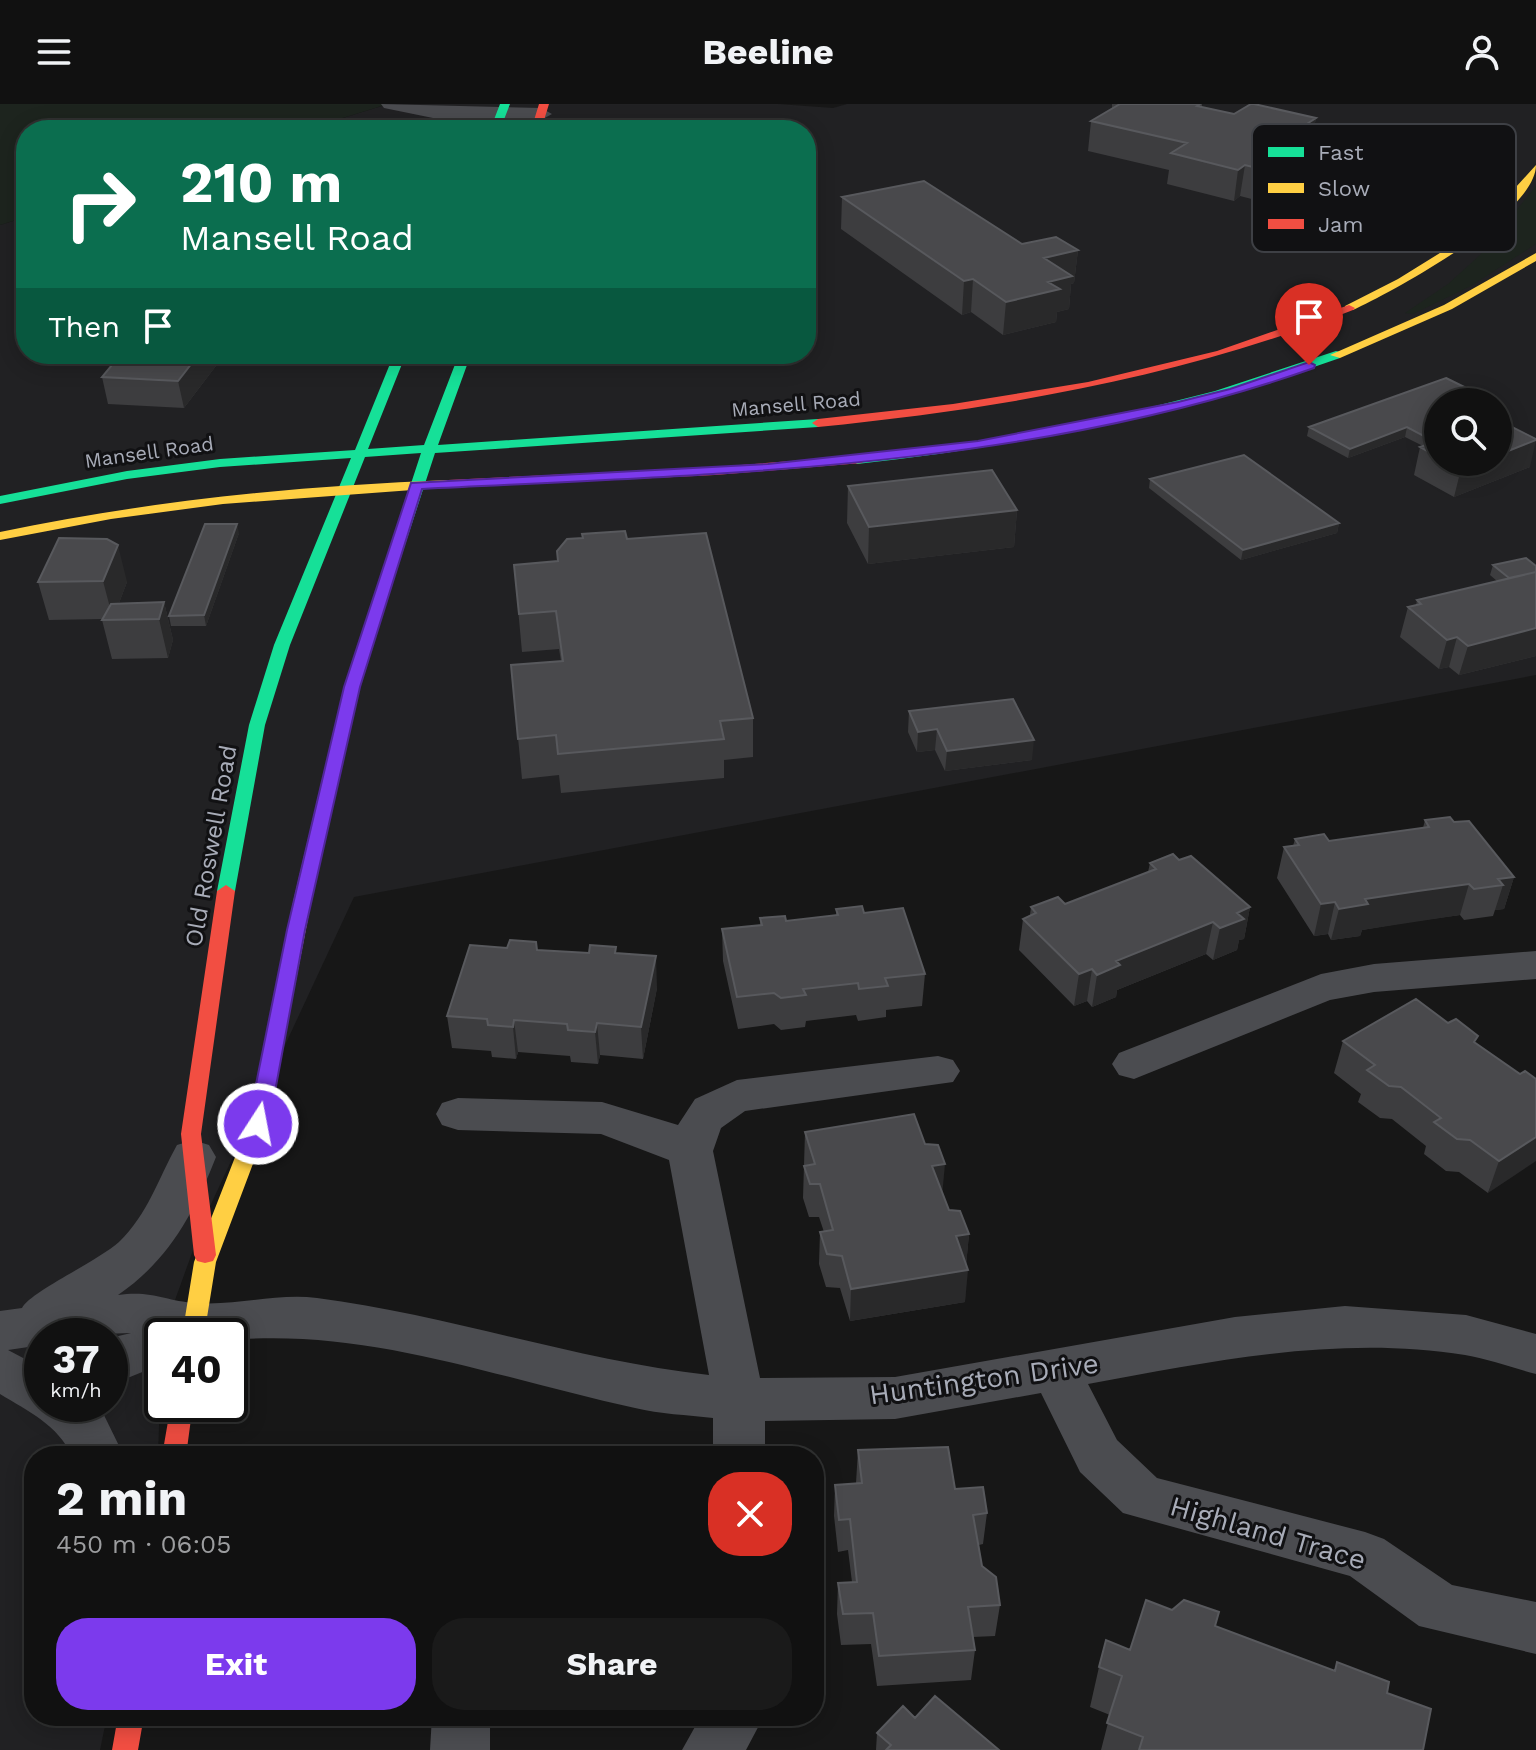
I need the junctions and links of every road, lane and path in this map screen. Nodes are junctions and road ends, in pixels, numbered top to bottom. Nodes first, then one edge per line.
1 (391, 104) edge
2 (500, 116) edge
3 (540, 116) edge
4 (1536, 168) edge
5 (1516, 193) edge
6 (1448, 252) edge
7 (1536, 256) edge
8 (396, 364) edge
9 (461, 364) edge
10 (429, 450) junction
11 (360, 454) junction
12 (416, 485) junction
13 (346, 489) junction
14 (0, 500) edge
15 (0, 536) edge
16 (1536, 965) edge
17 (1134, 1064) dead end
18 (938, 1071) dead end
19 (458, 1114) dead end
20 (690, 1151) junction
21 (193, 1157) junction
22 (205, 1262) junction
23 (156, 1318) edge
24 (186, 1318) edge
25 (248, 1321) edge
26 (1536, 1354) edge
27 (16, 1359) edge
28 (1058, 1371) junction
29 (739, 1400) junction
30 (80, 1422) edge
31 (179, 1422) edge
32 (93, 1446) edge
33 (176, 1446) edge
34 (739, 1446) edge
35 (1536, 1628) edge
36 (129, 1726) edge
37 (461, 1726) edge
38 (728, 1726) edge
39 (125, 1750) edge
40 (460, 1750) edge
41 (712, 1750) edge

1 - 2 street
2 - 3 street
4 - 5 main road, Mansell Road
6 - 10 main road, Mansell Road
7 - 12 main road
8 - 11 main road, Old Roswell Road
9 - 10 main road, Old Roswell Road
10 - 11 main road, Mansell Road
10 - 12 main road, Old Roswell Road
11 - 13 main road, Old Roswell Road
11 - 14 main road, Mansell Road
12 - 13 main road
12 - 22 main road, Old Roswell Road
13 - 15 main road
13 - 21 main road, Old Roswell Road
16 - 17 street
18 - 20 street
19 - 20 street
20 - 29 street
21 - 22 main road, Old Roswell Road
21 - 27 street
22 - 24 main road, Old Roswell Road
23 - 27 street
25 - 29 street, Huntington Drive
26 - 28 street, Huntington Drive
28 - 29 street, Huntington Drive
28 - 35 street, Highland Trace
29 - 34 street
30 - 32 street
31 - 33 main road
36 - 39 main road
37 - 40 street
38 - 41 street

